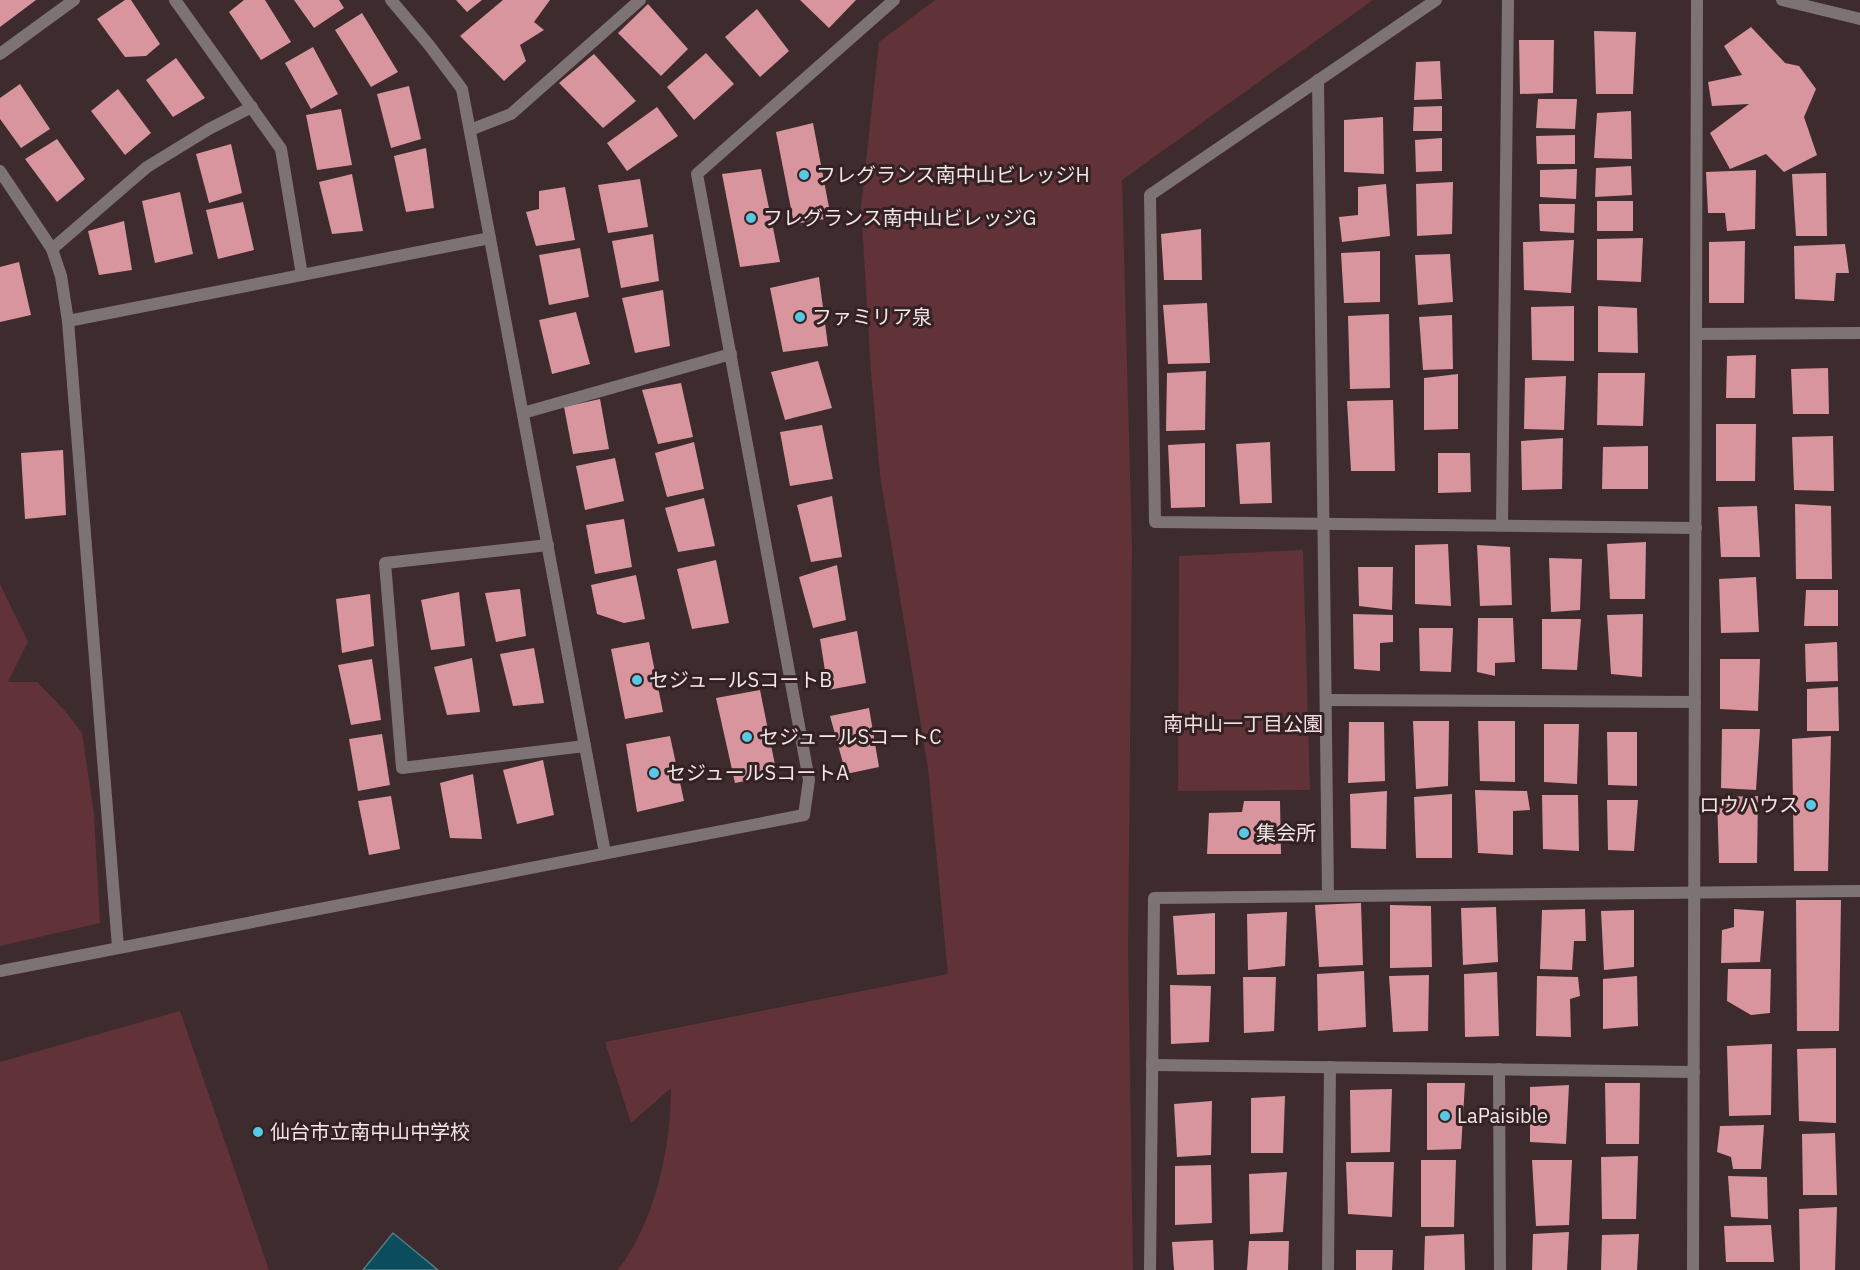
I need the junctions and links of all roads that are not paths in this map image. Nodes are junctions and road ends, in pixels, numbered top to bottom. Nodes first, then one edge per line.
1 (74, 0) edge
2 (176, 0) edge
3 (392, 0) edge
4 (640, 0) edge
5 (894, 0) edge
6 (1436, 0) edge
7 (1508, 0) edge
8 (1697, 0) edge
9 (1782, 0) edge
10 (1860, 19) edge
11 (0, 54) edge
12 (1318, 80) junction
13 (252, 107) junction
14 (470, 130) junction
15 (0, 171) edge
16 (490, 238) junction
17 (52, 249) junction
18 (302, 275) junction
19 (68, 321) junction
20 (1860, 333) edge
21 (1696, 334) junction
22 (731, 354) junction
23 (523, 412) junction
24 (1324, 524) junction
25 (1502, 525) junction
26 (1696, 528) junction
27 (548, 545) junction
28 (1326, 700) junction
29 (1695, 702) junction
30 (585, 746) junction
31 (605, 853) junction
32 (1860, 891) edge
33 (1695, 892) junction
34 (1328, 896) junction
35 (118, 946) junction
36 (0, 970) edge
37 (1152, 1065) junction
38 (1330, 1067) junction
39 (1498, 1070) junction
40 (1694, 1072) junction
41 (1150, 1270) edge
42 (1328, 1270) edge
43 (1500, 1270) edge
44 (1694, 1270) edge

1 - 11 street
2 - 13 street
3 - 14 street
4 - 14 street
5 - 22 street
6 - 12 street
7 - 25 street
8 - 21 street
9 - 10 street
12 - 24 street
12 - 24 street
13 - 17 street
13 - 18 street
14 - 16 street
15 - 17 street
16 - 18 street
16 - 23 street
17 - 19 street
18 - 19 street
19 - 35 street
20 - 21 street
21 - 26 street
22 - 23 street
22 - 31 street
23 - 27 street
24 - 25 street
24 - 28 street
25 - 26 street
26 - 29 street
27 - 30 street
27 - 30 street
28 - 29 street
28 - 34 street
29 - 33 street
30 - 31 street
31 - 35 street
32 - 33 street
33 - 34 street
33 - 40 street
34 - 37 street
35 - 36 street
37 - 38 street
37 - 41 street
38 - 39 street
38 - 42 street
39 - 40 street
39 - 43 street
40 - 44 street

